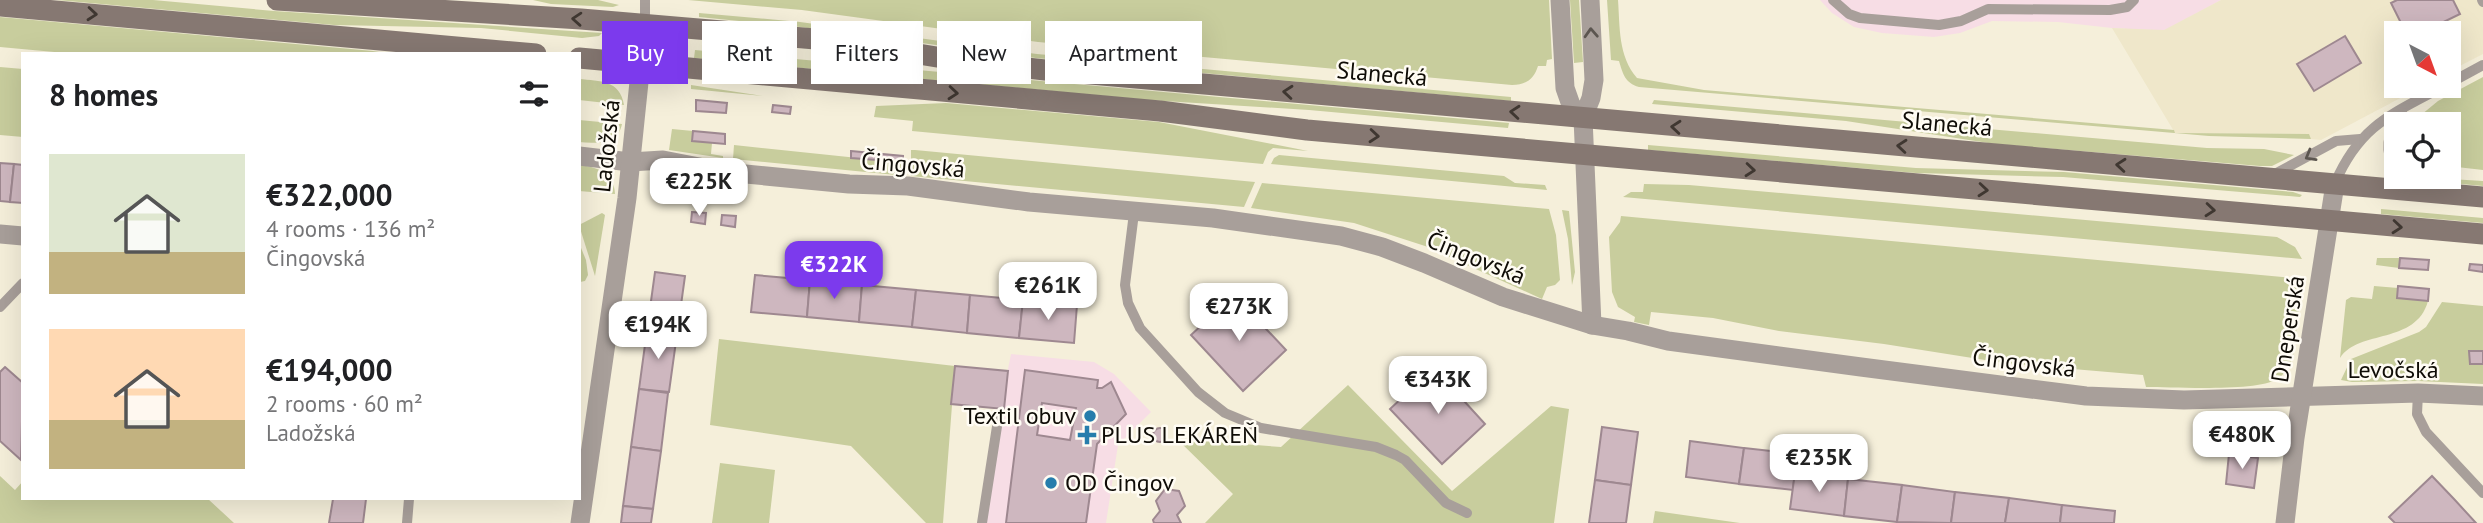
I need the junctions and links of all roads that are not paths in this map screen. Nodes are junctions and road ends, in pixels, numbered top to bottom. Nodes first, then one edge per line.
1 (277, 0) edge
2 (645, 0) edge
3 (1560, 0) edge
4 (1590, 0) edge
5 (1833, 0) edge
6 (2134, 0) edge
7 (0, 6) edge
8 (602, 21) edge
9 (645, 21) edge
10 (688, 28) edge
11 (514, 52) edge
12 (581, 58) edge
13 (602, 60) edge
14 (2483, 65) edge
15 (688, 68) edge
16 (2461, 77) edge
17 (640, 84) edge
18 (2421, 98) edge
19 (2404, 107) junction
20 (2401, 112) edge
21 (1583, 118) junction
22 (2361, 139) junction
23 (1584, 155) junction
24 (581, 156) edge
25 (630, 162) junction
26 (2260, 177) junction
27 (2335, 184) junction
28 (2417, 189) edge
29 (2425, 192) junction
30 (2483, 197) edge
31 (1134, 213) junction
32 (2329, 220) junction
33 (0, 234) edge
34 (2483, 234) edge
35 (21, 236) edge
36 (21, 285) edge
37 (0, 307) edge
38 (1592, 326) junction
39 (2418, 393) junction
40 (2483, 396) edge
41 (2303, 398) junction
42 (998, 420) dead end
43 (582, 491) edge
44 (2483, 493) edge
45 (410, 500) edge
46 (1466, 513) dead end
47 (407, 523) edge
48 (580, 523) edge
49 (982, 523) edge
50 (2285, 523) edge

8 -> 1 main road, Slanecká
2 - 9 lane
3 - 21 street
21 -> 4 street
5 - 6 lane
7 -> 11 main road
21 -> 10 main road, Slanecká
12 - 13 main road
14 - 16 lane
15 -> 23 main road
17 - 25 street, Ladožská
18 - 19 lane
19 - 20 lane
19 - 22 lane
21 - 23 street
26 -> 21 main road, Slanecká
22 -> 26 lane
22 - 27 lane
23 -> 32 main road
23 - 38 street
24 - 25 street, Čingovská
25 - 31 street, Čingovská
25 - 43 street, Ladožská
26 - 27 main road, Slanecká
27 - 29 main road, Slanecká
27 - 32 street, Dneperská
28 - 29 lane
29 - 30 main road, Slanecká
31 - 38 street, Čingovská
31 - 46 lane
32 -> 34 main road
32 - 41 street, Dneperská
33 - 35 street
36 - 37 lane
38 - 41 street, Čingovská
39 - 40 street, Levočská
39 - 41 street, Levočská
39 - 44 lane
41 - 50 street, Dneperská
42 - 49 lane
43 - 48 street, Ladožská
45 - 47 lane

